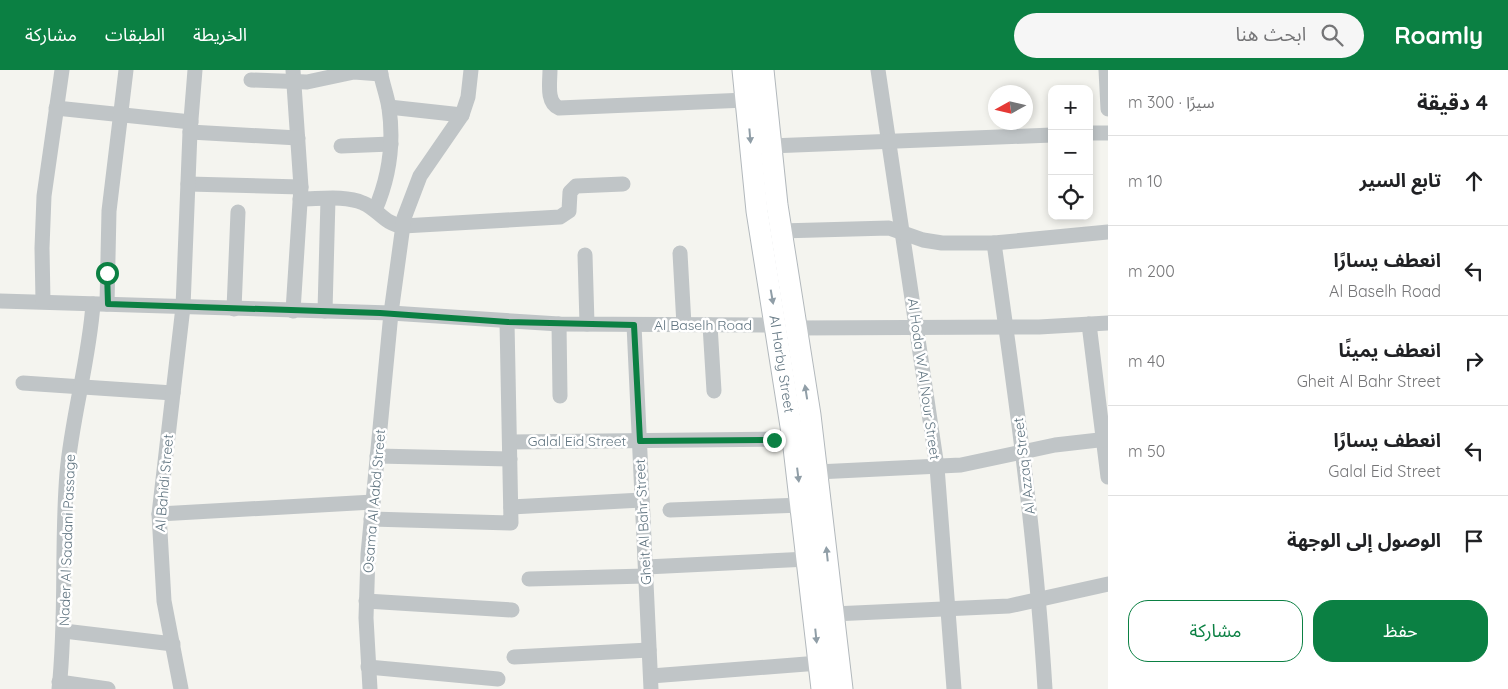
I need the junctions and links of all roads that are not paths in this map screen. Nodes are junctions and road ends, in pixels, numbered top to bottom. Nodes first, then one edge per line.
1 (62, 70) edge
2 (126, 70) edge
3 (195, 70) edge
4 (471, 70) edge
5 (550, 70) edge
6 (743, 70) edge
7 (763, 70) edge
8 (878, 70) edge
9 (1106, 70) edge
10 (380, 72) edge
11 (293, 76) edge
12 (251, 80) dead end
13 (746, 100) junction
14 (388, 107) junction
15 (56, 108) junction
16 (1108, 108) edge
17 (120, 115) junction
18 (462, 115) junction
19 (190, 127) junction
20 (1108, 132) edge
21 (1093, 133) edge
22 (1048, 135) edge
23 (298, 138) junction
24 (889, 141) junction
25 (391, 144) junction
26 (341, 146) dead end
27 (770, 146) junction
28 (764, 181) junction
29 (188, 184) junction
30 (623, 184) dead end
31 (300, 193) junction
32 (328, 199) junction
33 (375, 210) junction
34 (238, 212) dead end
35 (403, 226) junction
36 (780, 231) junction
37 (902, 231) junction
38 (1108, 232) edge
39 (994, 243) junction
40 (680, 253) dead end
41 (585, 255) dead end
42 (0, 301) edge
43 (43, 301) junction
44 (100, 304) junction
45 (183, 307) junction
46 (234, 309) junction
47 (293, 311) junction
48 (325, 311) junction
49 (391, 313) junction
50 (508, 322) junction
51 (1108, 323) edge
52 (559, 324) junction
53 (588, 324) junction
54 (1090, 324) junction
55 (634, 325) junction
56 (684, 325) junction
57 (710, 325) junction
58 (786, 327) junction
59 (916, 327) junction
60 (1006, 327) junction
61 (23, 383) dead end
62 (81, 387) junction
63 (714, 391) dead end
64 (173, 393) junction
65 (560, 396) dead end
66 (1106, 439) edge
67 (794, 440) junction
68 (640, 441) junction
69 (510, 442) junction
70 (1023, 452) junction
71 (377, 456) junction
72 (510, 458) junction
73 (937, 467) junction
74 (817, 472) junction
75 (1108, 477) edge
76 (642, 500) junction
77 (373, 502) junction
78 (802, 505) junction
79 (511, 507) junction
80 (670, 510) dead end
81 (159, 514) junction
82 (371, 519) junction
83 (816, 571) junction
84 (646, 572) junction
85 (529, 579) dead end
86 (1108, 584) edge
87 (366, 601) junction
88 (1039, 601) junction
89 (949, 607) junction
90 (512, 610) dead end
91 (833, 614) junction
92 (64, 631) junction
93 (173, 644) junction
94 (649, 650) junction
95 (514, 656) dead end
96 (818, 663) junction
97 (368, 667) junction
98 (498, 679) dead end
99 (651, 683) edge
100 (59, 686) edge
101 (108, 689) edge
102 (181, 689) edge
103 (370, 689) edge
104 (822, 689) edge
105 (842, 689) edge
106 (954, 689) edge
107 (1045, 689) edge

1 - 15 street
2 - 17 street, Nader Al Saadani Passage
3 - 19 street, Al Bahidi Street
4 - 18 street, Osama Al Aabd Street
5 - 13 street
6 - 13 street, Al Harby Street
7 - 27 street, Al Harby Street
8 - 24 street, Al Hoda W Al Nour Street
9 - 16 street
10 - 11 street
10 - 14 street
11 - 12 street
11 - 23 street
13 -> 28 street, Al Harby Street
14 - 18 street
14 - 25 street
15 - 17 street
15 - 43 street
17 - 19 street
17 - 44 street, Nader Al Saadani Passage
18 - 35 street, Osama Al Aabd Street
19 - 23 street
19 - 29 street, Al Bahidi Street
20 - 21 street
22 - 24 street
23 - 31 street
24 - 27 street
24 - 37 street, Al Hoda W Al Nour Street
25 - 26 street
25 - 33 street
27 - 28 street, Al Harby Street
28 - 36 street, Al Harby Street
28 -> 58 street, Al Harby Street
29 - 31 street
29 - 45 street, Al Bahidi Street
30 - 35 street
31 - 32 street
31 - 47 street
32 - 33 street
32 - 48 street
33 - 35 street
34 - 46 street
35 - 49 street, Osama Al Aabd Street
36 - 37 street
36 - 58 street, Al Harby Street
37 - 39 street
37 - 59 street, Al Hoda W Al Nour Street
38 - 39 street
39 - 60 street, Al Azzaq Street
40 - 56 street
41 - 53 street
42 - 43 street, Al Baselh Road
43 - 44 street, Al Baselh Road
44 - 45 street, Al Baselh Road
44 - 62 street, Nader Al Saadani Passage
45 - 46 street, Al Baselh Road
45 - 64 street, Al Bahidi Street
46 - 47 street, Al Baselh Road
47 - 48 street, Al Baselh Road
48 - 49 street, Al Baselh Road
49 - 50 street, Al Baselh Road
49 - 71 street, Osama Al Aabd Street
50 - 52 street, Al Baselh Road
50 - 69 street
51 - 54 street, Al Baselh Road
52 - 53 street, Al Baselh Road
52 - 65 street
53 - 55 street, Al Baselh Road
54 - 60 street, Al Baselh Road
54 - 66 street
55 - 56 street, Al Baselh Road
55 - 68 street, Gheit Al Bahr Street
56 - 57 street, Al Baselh Road
57 - 58 street, Al Baselh Road
57 - 63 street
58 - 59 street, Al Baselh Road
58 - 67 street, Al Harby Street
74 -> 58 street, Al Harby Street
59 - 60 street, Al Baselh Road
59 - 73 street, Al Hoda W Al Nour Street
60 - 70 street, Al Azzaq Street
61 - 62 street
62 - 64 street
62 - 92 street, Nader Al Saadani Passage
64 - 81 street, Al Bahidi Street
66 - 70 street
66 - 75 street
67 - 68 street, Galal Eid Street
67 -> 78 street, Al Harby Street
68 - 69 street, Galal Eid Street
68 - 76 street, Gheit Al Bahr Street
69 - 72 street
70 - 73 street
70 - 88 street, Al Azzaq Street
71 - 72 street, Galal Eid Street
71 - 77 street, Osama Al Aabd Street
72 - 79 street
73 - 74 street
73 - 89 street, Al Hoda W Al Nour Street
83 -> 74 street, Al Harby Street
76 - 79 street
76 - 84 street, Gheit Al Bahr Street
77 - 81 street
77 - 82 street, Osama Al Aabd Street
78 - 80 street
78 - 83 street, Al Harby Street
79 - 82 street
81 - 93 street, Al Bahidi Street
82 - 87 street, Osama Al Aabd Street
83 - 84 street
83 - 91 street, Al Harby Street
83 -> 96 street, Al Harby Street
84 - 85 street
84 - 94 street, Gheit Al Bahr Street
86 - 88 street
87 - 90 street
87 - 97 street, Osama Al Aabd Street
88 - 89 street
88 - 107 street, Al Azzaq Street
89 - 91 street
89 - 106 street, Al Hoda W Al Nour Street
91 - 105 street, Al Harby Street
92 - 93 street
92 - 100 street, Nader Al Saadani Passage
93 - 102 street, Al Bahidi Street
94 - 95 street
94 - 99 street, Gheit Al Bahr Street
96 - 99 street
96 - 104 street, Al Harby Street
97 - 98 street
97 - 103 street, Osama Al Aabd Street
100 - 101 street

